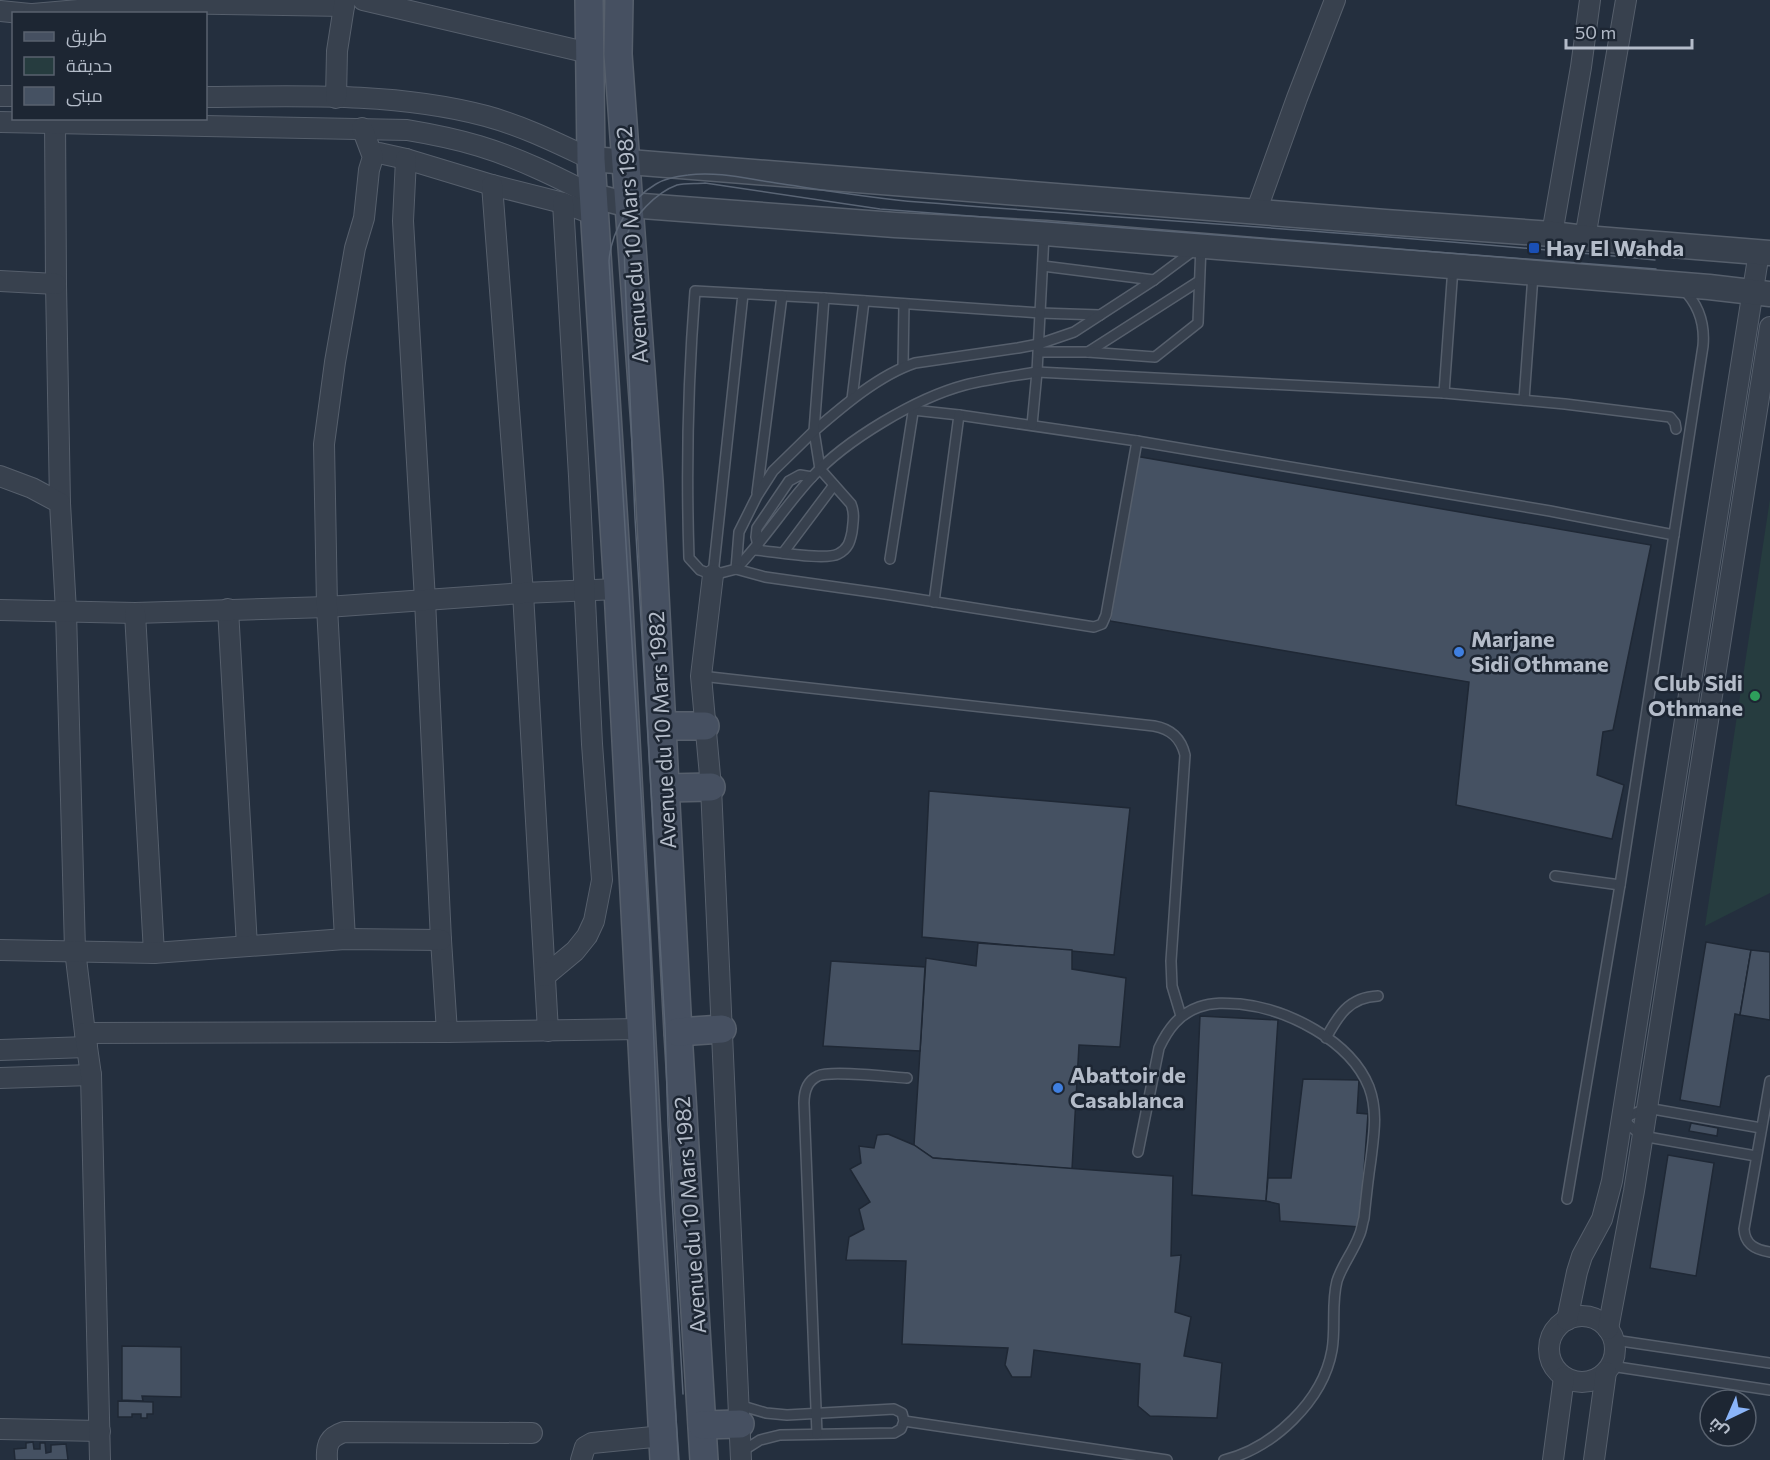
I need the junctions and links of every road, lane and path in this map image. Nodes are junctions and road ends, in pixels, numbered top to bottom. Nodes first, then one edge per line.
1 (363, 0) edge
2 (589, 0) edge
3 (620, 0) edge
4 (1335, 0) edge
5 (1590, 0) edge
6 (1626, 0) edge
7 (345, 3) edge
8 (54, 12) edge
9 (589, 53) junction
10 (298, 96) junction
11 (207, 97) edge
12 (336, 98) junction
13 (55, 121) edge
14 (0, 122) edge
15 (300, 127) junction
16 (362, 128) junction
17 (373, 157) junction
18 (406, 159) junction
19 (591, 159) junction
20 (627, 163) junction
21 (492, 185) junction
22 (563, 203) junction
23 (629, 205) junction
24 (594, 206) junction
25 (1256, 212) junction
26 (1045, 233) junction
27 (1552, 234) junction
28 (1585, 238) junction
29 (1201, 245) junction
30 (1764, 252) edge
31 (1042, 266) junction
32 (1454, 266) junction
33 (1533, 273) junction
34 (1154, 280) junction
35 (0, 281) edge
36 (1199, 281) junction
37 (56, 284) junction
38 (1680, 286) junction
39 (1761, 293) edge
40 (743, 294) junction
41 (782, 296) junction
42 (824, 298) junction
43 (864, 302) junction
44 (904, 304) junction
45 (1040, 313) junction
46 (1100, 315) junction
47 (1770, 327) edge
48 (1039, 348) junction
49 (1089, 352) junction
50 (903, 367) junction
51 (1037, 372) junction
52 (1444, 393) junction
53 (852, 399) junction
54 (1524, 400) junction
55 (913, 408) junction
56 (959, 415) junction
57 (1032, 425) junction
58 (1676, 429) dead end
59 (814, 431) junction
60 (1137, 441) junction
61 (820, 470) junction
62 (0, 476) edge
63 (812, 477) junction
64 (834, 485) junction
65 (757, 495) junction
66 (60, 503) junction
67 (1674, 535) junction
68 (757, 548) junction
69 (783, 553) junction
70 (890, 559) dead end
71 (736, 569) junction
72 (713, 575) junction
73 (618, 589) junction
74 (584, 590) junction
75 (523, 593) junction
76 (425, 600) junction
77 (934, 602) junction
78 (327, 608) junction
79 (228, 609) junction
80 (0, 610) edge
81 (66, 611) junction
82 (135, 613) junction
83 (701, 676) junction
84 (662, 726) junction
85 (705, 726) junction
86 (711, 787) junction
87 (666, 788) junction
88 (1555, 876) dead end
89 (1620, 885) junction
90 (345, 939) junction
91 (441, 940) junction
92 (247, 946) junction
93 (0, 950) edge
94 (75, 950) junction
95 (154, 952) junction
96 (545, 976) junction
97 (1377, 996) dead end
98 (1181, 1016) junction
99 (640, 1029) junction
100 (722, 1029) junction
101 (548, 1031) junction
102 (447, 1032) junction
103 (678, 1032) junction
104 (1326, 1038) junction
105 (86, 1040) junction
106 (0, 1050) edge
107 (91, 1075) junction
108 (0, 1078) edge
109 (907, 1078) dead end
110 (1770, 1081) edge
111 (1647, 1108) junction
112 (1622, 1119) junction
113 (1761, 1128) junction
114 (1642, 1136) junction
115 (1138, 1152) dead end
116 (1756, 1156) junction
117 (1567, 1198) dead end
118 (1770, 1252) edge
119 (1567, 1320) junction
120 (1611, 1334) junction
121 (1770, 1363) edge
122 (1608, 1369) junction
123 (1564, 1377) junction
124 (1770, 1390) edge
125 (816, 1413) junction
126 (739, 1414) junction
127 (904, 1421) junction
128 (702, 1425) junction
129 (0, 1429) edge
130 (100, 1431) junction
131 (532, 1433) dead end
132 (817, 1434) junction
133 (664, 1448) edge
134 (741, 1456) edge
135 (100, 1460) edge
136 (327, 1460) edge
137 (581, 1460) edge
138 (704, 1460) edge
139 (1167, 1460) edge
140 (1224, 1460) edge
141 (1553, 1460) edge
142 (1594, 1460) edge

1 - 9 street
2 - 9 main road, Avenue du 10 Mars 1982
3 - 20 main road, Avenue du 10 Mars 1982
4 - 25 street
5 - 27 street
6 - 28 street
7 - 8 street
7 - 12 street
9 - 19 main road, Avenue du 10 Mars 1982
10 - 11 street
10 - 12 street
10 - 15 street
12 - 19 street
13 - 14 street
13 - 15 street
13 - 37 street
15 - 16 street
16 - 17 street
16 - 24 street
17 - 18 street
17 - 78 street
18 - 21 street
18 - 76 street
19 - 20 street
19 - 24 main road, Avenue du 10 Mars 1982
20 - 23 main road, Avenue du 10 Mars 1982
20 - 25 street
21 - 22 street
21 - 75 street
22 - 24 street
22 - 74 street
23 - 24 street
23 - 26 street
23 - 84 main road, Avenue du 10 Mars 1982
24 - 73 main road, Avenue du 10 Mars 1982
25 - 27 street
26 - 29 street
26 - 31 lane
27 - 28 street
28 - 30 street
29 - 32 street
29 - 34 lane
29 - 36 lane
30 - 39 street
31 - 34 lane
31 - 45 lane
32 - 33 street
32 - 52 lane
33 - 38 street
33 - 54 lane
34 - 46 lane
35 - 37 street
36 - 49 lane
36 - 49 lane
37 - 66 street
38 - 39 street
38 - 67 lane
39 - 112 street
40 - 41 lane
40 - 72 lane
40 - 72 lane
41 - 42 lane
41 - 65 lane
42 - 43 lane
42 - 59 lane
43 - 44 lane
43 - 53 lane
44 - 45 lane
44 - 50 lane
45 - 46 lane
45 - 48 lane
46 - 48 lane
47 - 111 street
48 - 49 lane
48 - 50 lane
48 - 51 lane
50 - 53 lane
51 - 52 lane
51 - 55 lane
51 - 57 lane
52 - 54 lane
53 - 59 lane
54 - 58 lane
55 - 56 lane
55 - 61 lane
55 - 70 lane
56 - 57 lane
56 - 77 lane
57 - 60 lane
59 - 61 lane
59 - 65 lane
60 - 67 lane
60 - 77 lane
61 - 63 lane
61 - 64 lane
62 - 66 street
63 - 68 lane
63 - 68 lane
64 - 69 lane
64 - 69 lane
65 - 71 lane
66 - 81 street
67 - 89 lane
68 - 69 lane
68 - 71 lane
71 - 72 lane
71 - 77 lane
72 - 83 street
73 - 74 street
73 - 99 main road, Avenue du 10 Mars 1982
74 - 75 street
74 - 96 street
75 - 76 street
75 - 96 street
76 - 78 street
76 - 91 street
78 - 79 street
78 - 90 street
79 - 82 street
79 - 92 street
80 - 81 street
81 - 82 street
81 - 94 street
82 - 95 street
83 - 85 street
83 - 98 lane
84 - 85 main road
84 - 87 main road, Avenue du 10 Mars 1982
85 - 86 street
86 - 87 main road
86 - 100 street
87 - 103 main road, Avenue du 10 Mars 1982
88 - 89 lane
89 - 117 lane
90 - 91 street
90 - 92 street
91 - 102 street
92 - 95 street
93 - 94 street
94 - 95 street
94 - 105 street
96 - 101 street
97 - 104 lane
98 - 104 lane
98 - 115 lane
99 - 101 street
99 - 133 main road, Avenue du 10 Mars 1982
100 - 103 main road
100 - 126 street
101 - 102 street
102 - 105 street
103 - 128 main road, Avenue du 10 Mars 1982
104 - 140 lane
105 - 106 street
105 - 107 street
107 - 108 street
107 - 130 street
109 - 125 lane
110 - 113 lane
111 - 112 lane
111 - 113 lane
111 - 114 street
112 - 114 lane
112 - 119 street
113 - 116 lane
114 - 116 lane
114 - 120 street
116 - 118 lane
119 - 120 street
119 - 123 street
120 - 121 lane
120 - 122 street
122 - 123 street
122 - 124 lane
122 - 142 street
123 - 141 street
125 - 126 lane
125 - 127 lane
125 - 132 lane
126 - 128 main road
126 - 134 street
127 - 132 lane
127 - 139 lane
128 - 138 main road, Avenue du 10 Mars 1982
129 - 130 street
130 - 135 street
131 - 136 street
132 - 134 lane
133 - 137 street

